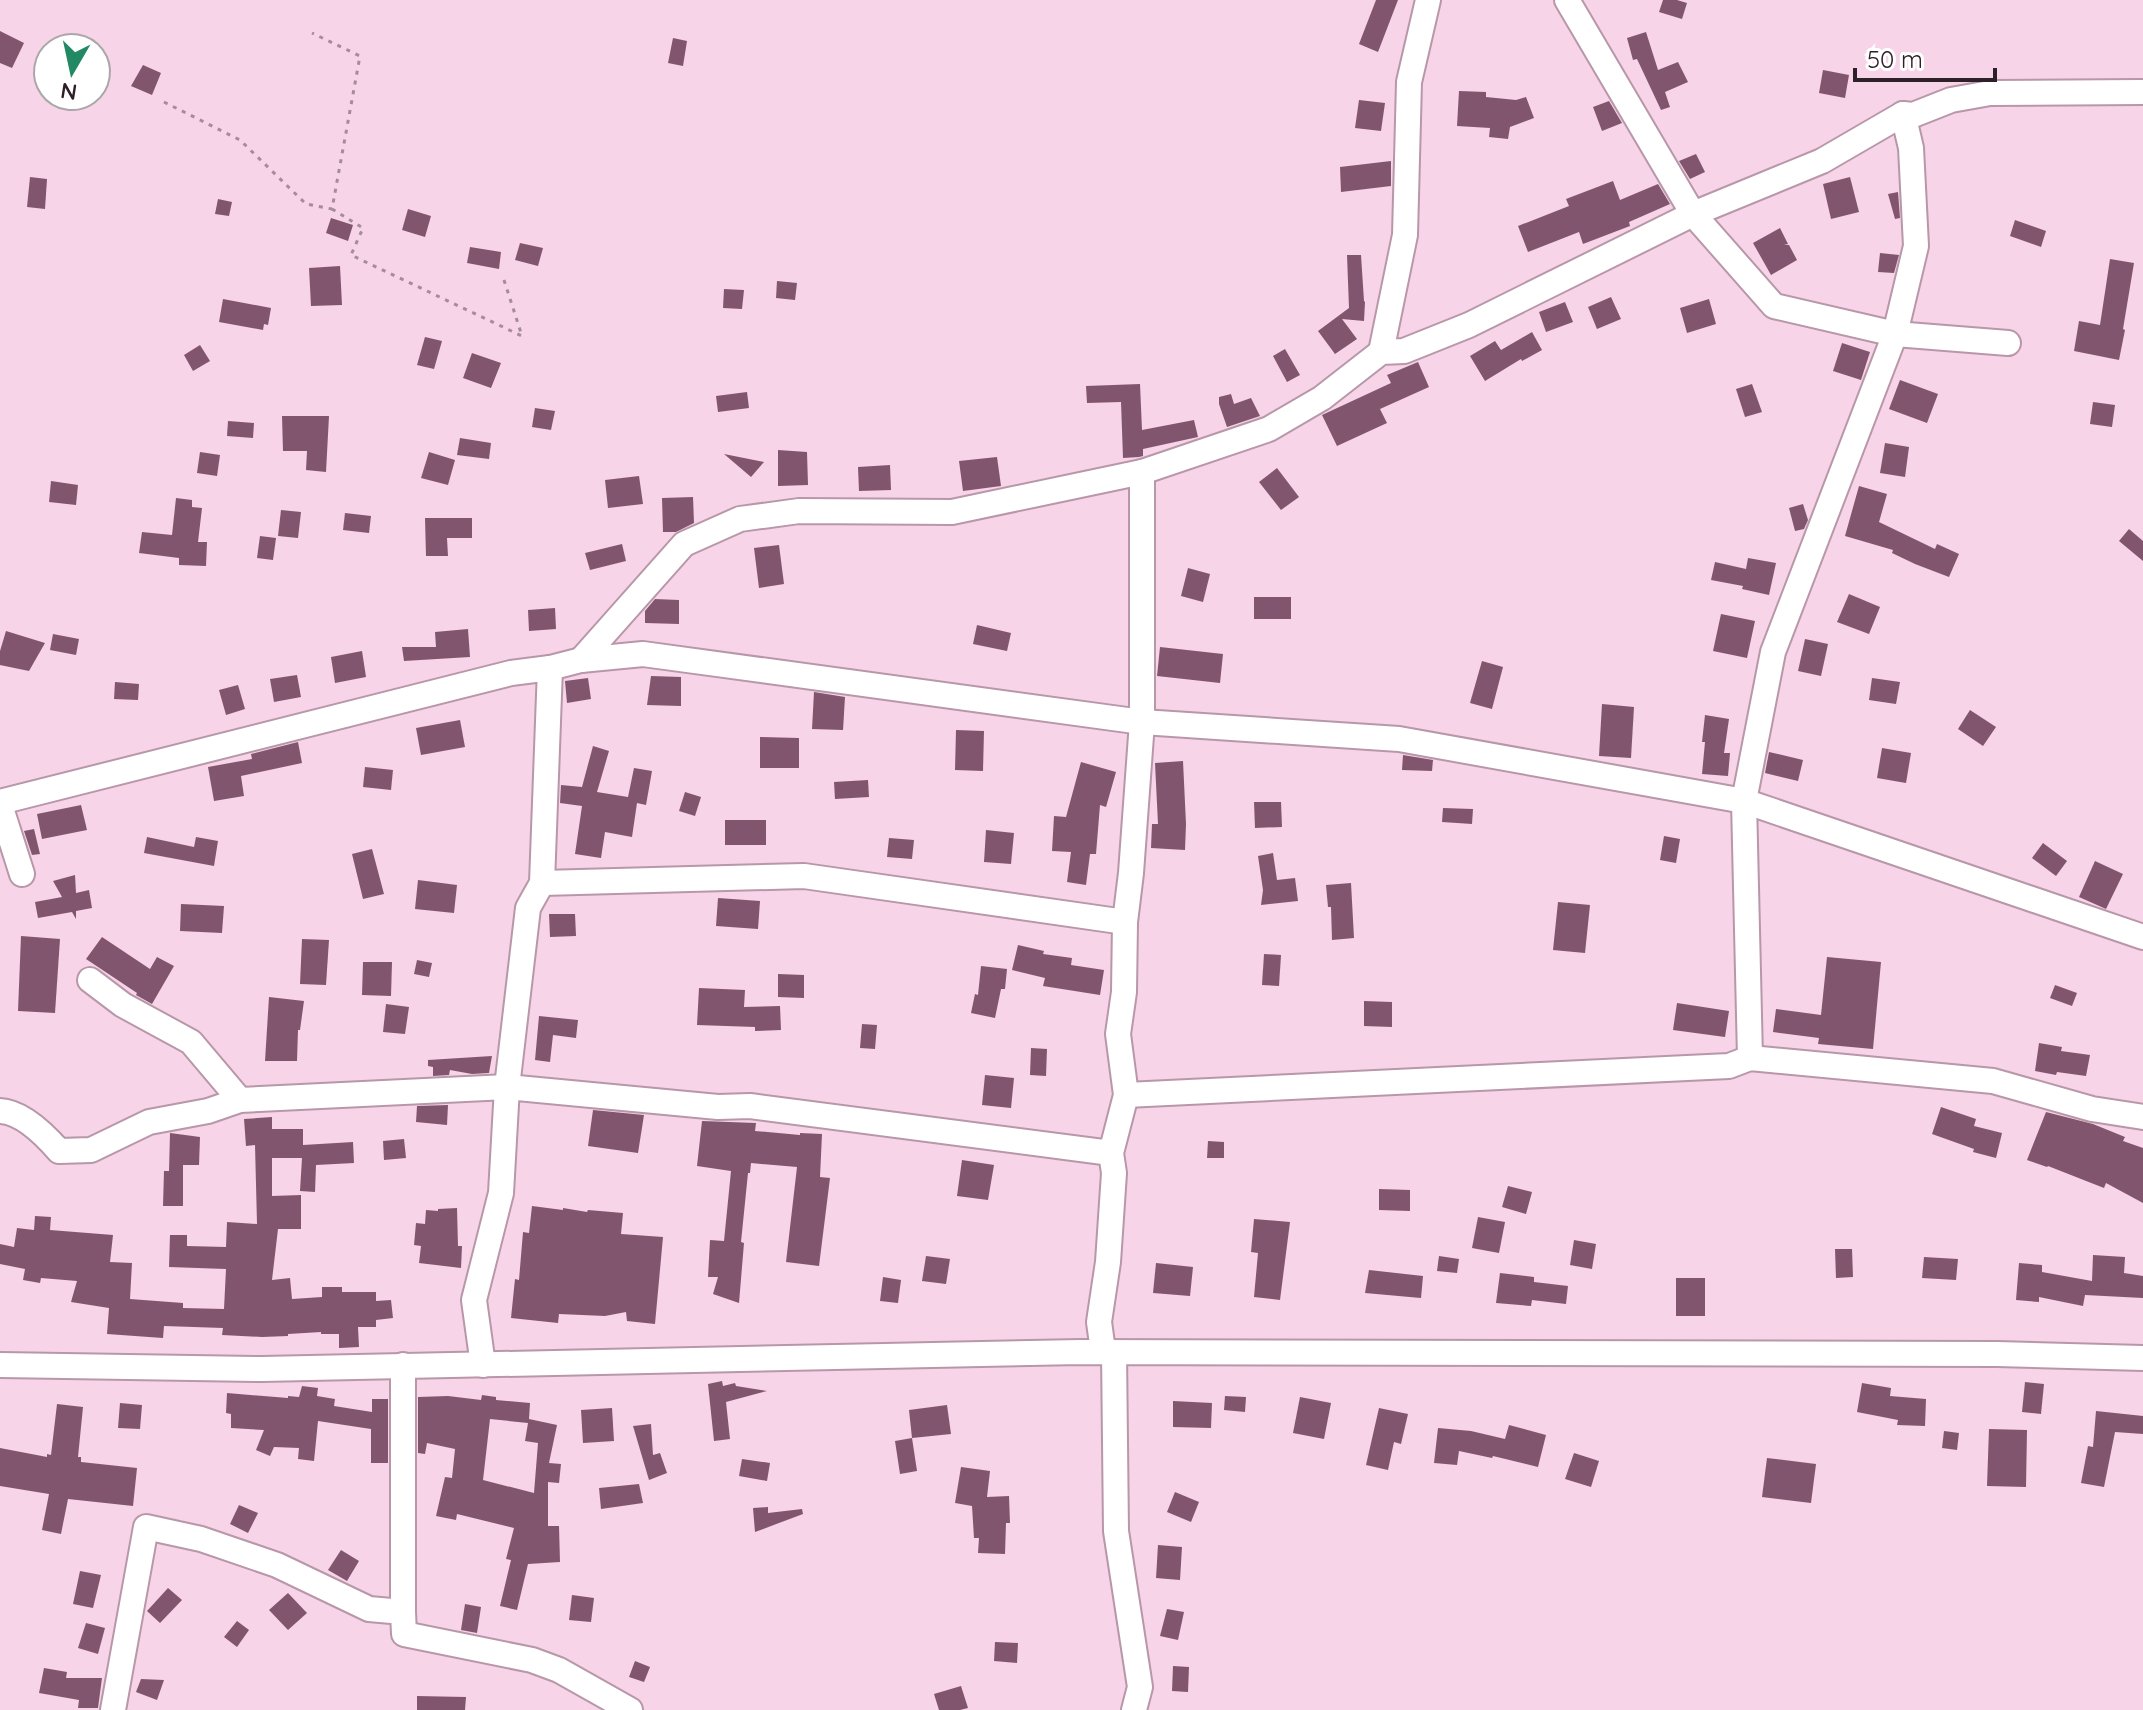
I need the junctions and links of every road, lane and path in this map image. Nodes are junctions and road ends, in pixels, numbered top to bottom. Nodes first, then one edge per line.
1 (1428, 0) edge
2 (1567, 0) edge
3 (312, 33) dead end
4 (2143, 92) edge
5 (164, 102) dead end
6 (1903, 114) junction
7 (332, 209) junction
8 (1693, 214) junction
9 (503, 277) dead end
10 (1895, 334) junction
11 (2008, 343) dead end
12 (1381, 352) junction
13 (1142, 472) junction
14 (581, 660) junction
15 (550, 668) junction
16 (1142, 722) junction
17 (1744, 801) junction
18 (0, 804) edge
19 (22, 874) dead end
20 (542, 883) junction
21 (1125, 922) junction
22 (2143, 937) edge
23 (90, 980) dead end
24 (1750, 1058) junction
25 (507, 1087) junction
26 (1126, 1095) junction
27 (240, 1100) junction
28 (0, 1111) edge
29 (2143, 1117) edge
30 (1111, 1153) junction
31 (1114, 1352) junction
32 (2143, 1358) edge
33 (0, 1365) edge
34 (403, 1365) junction
35 (483, 1365) junction
36 (403, 1612) junction
37 (113, 1710) edge
38 (630, 1710) edge
39 (1134, 1710) edge

1 - 12 street
2 - 8 street
3 - 7 path
4 - 6 street
5 - 7 path
6 - 8 street
6 - 10 street
7 - 9 path
8 - 10 street
8 - 12 street
10 - 11 street
10 - 17 street
12 - 13 street
13 - 14 street
13 - 16 street
14 - 15 street
14 - 16 street
15 - 18 street
15 - 20 street
16 - 17 street
16 - 21 street
17 - 22 street
17 - 24 street
18 - 19 street
20 - 21 street
20 - 25 street
21 - 26 street
23 - 27 street
24 - 26 street
24 - 29 street
25 - 27 street
25 - 30 street
25 - 35 street
26 - 30 street
27 - 28 street
30 - 31 street
31 - 32 street
31 - 35 street
31 - 39 street
33 - 34 street
34 - 35 street
34 - 36 street
36 - 37 street
36 - 38 street

